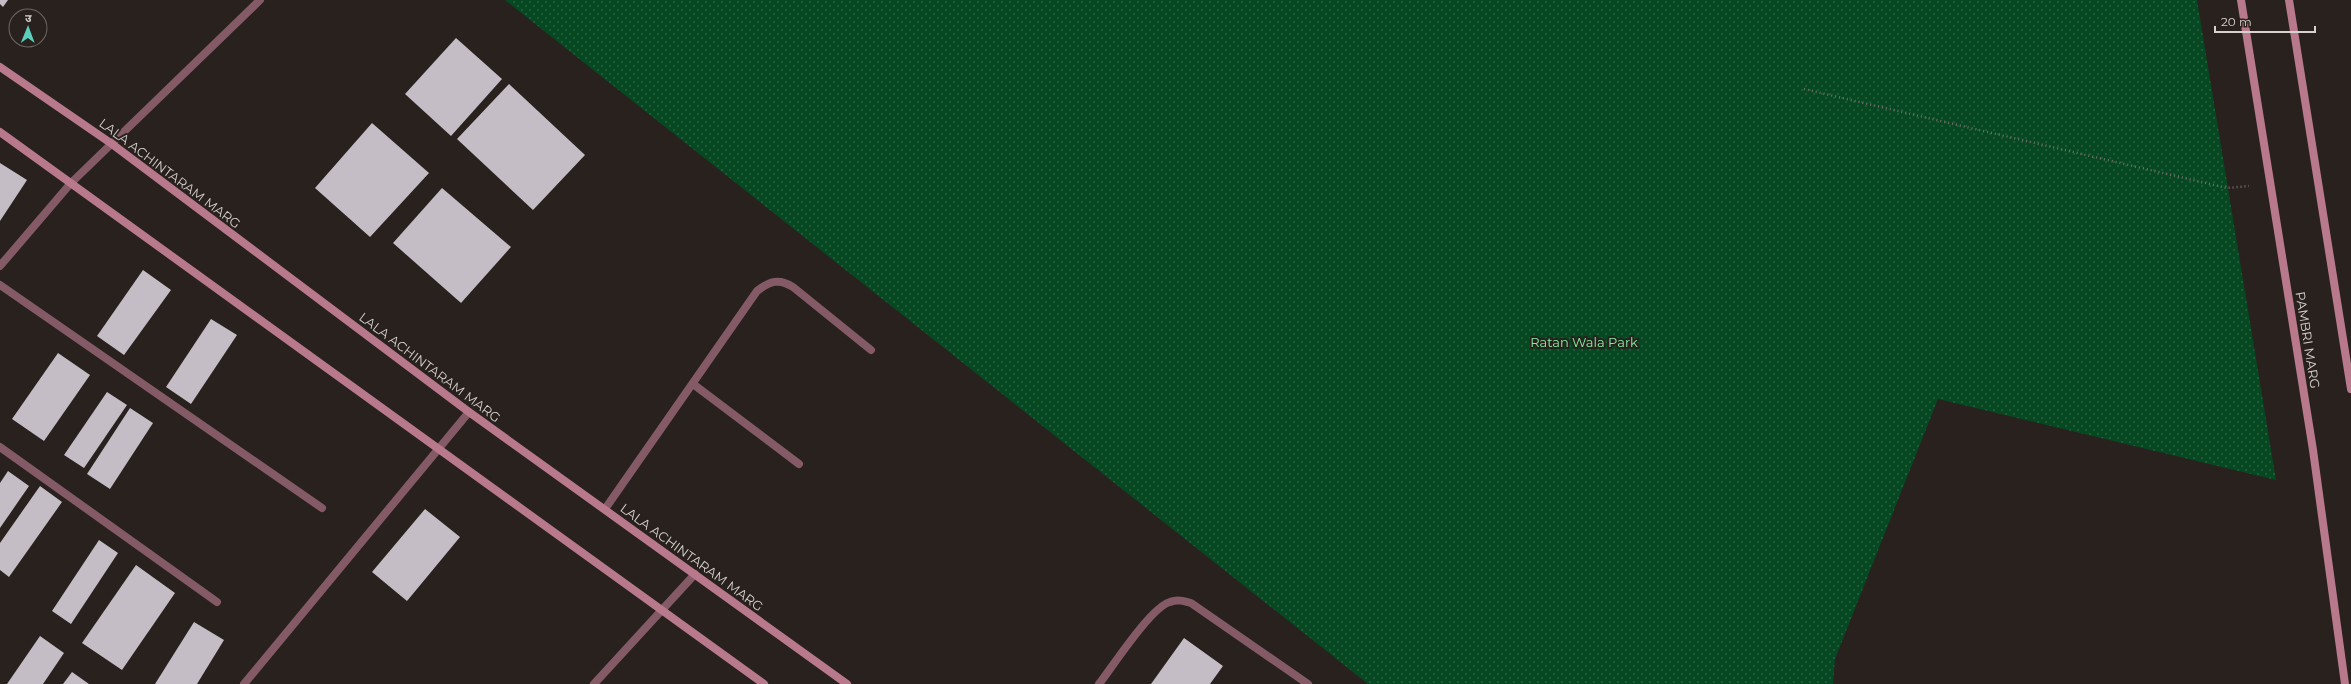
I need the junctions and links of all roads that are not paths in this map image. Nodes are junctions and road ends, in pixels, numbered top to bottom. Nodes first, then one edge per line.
1 (260, 0) edge
2 (2242, 0) edge
3 (2289, 0) edge
4 (0, 67) edge
5 (0, 132) edge
6 (112, 144) junction
7 (71, 183) junction
8 (0, 266) edge
9 (0, 285) edge
10 (871, 350) dead end
11 (692, 384) junction
12 (2351, 389) edge
13 (469, 412) junction
14 (0, 447) edge
15 (439, 450) junction
16 (799, 464) dead end
17 (322, 508) dead end
18 (605, 509) junction
19 (695, 574) junction
20 (217, 602) dead end
21 (662, 610) junction
22 (843, 683) edge
23 (244, 684) edge
24 (594, 684) edge
25 (764, 684) edge
26 (1099, 684) edge
27 (1308, 684) edge
28 (2346, 684) edge

1 - 6 street
2 - 28 street, PAMBRI MARG
3 - 12 street
4 - 6 street, LALA ACHINTARAM MARG
5 - 7 street
6 - 7 street
6 - 13 street, LALA ACHINTARAM MARG
7 - 8 street
7 - 15 street
9 - 17 street
10 - 11 street
11 - 16 street
11 - 18 street
13 - 15 street
13 - 18 street, LALA ACHINTARAM MARG
14 - 20 street
15 - 21 street
15 - 23 street
18 - 19 street, LALA ACHINTARAM MARG
19 - 21 street
19 - 22 street, LALA ACHINTARAM MARG
21 - 24 street
21 - 25 street
26 - 27 street

